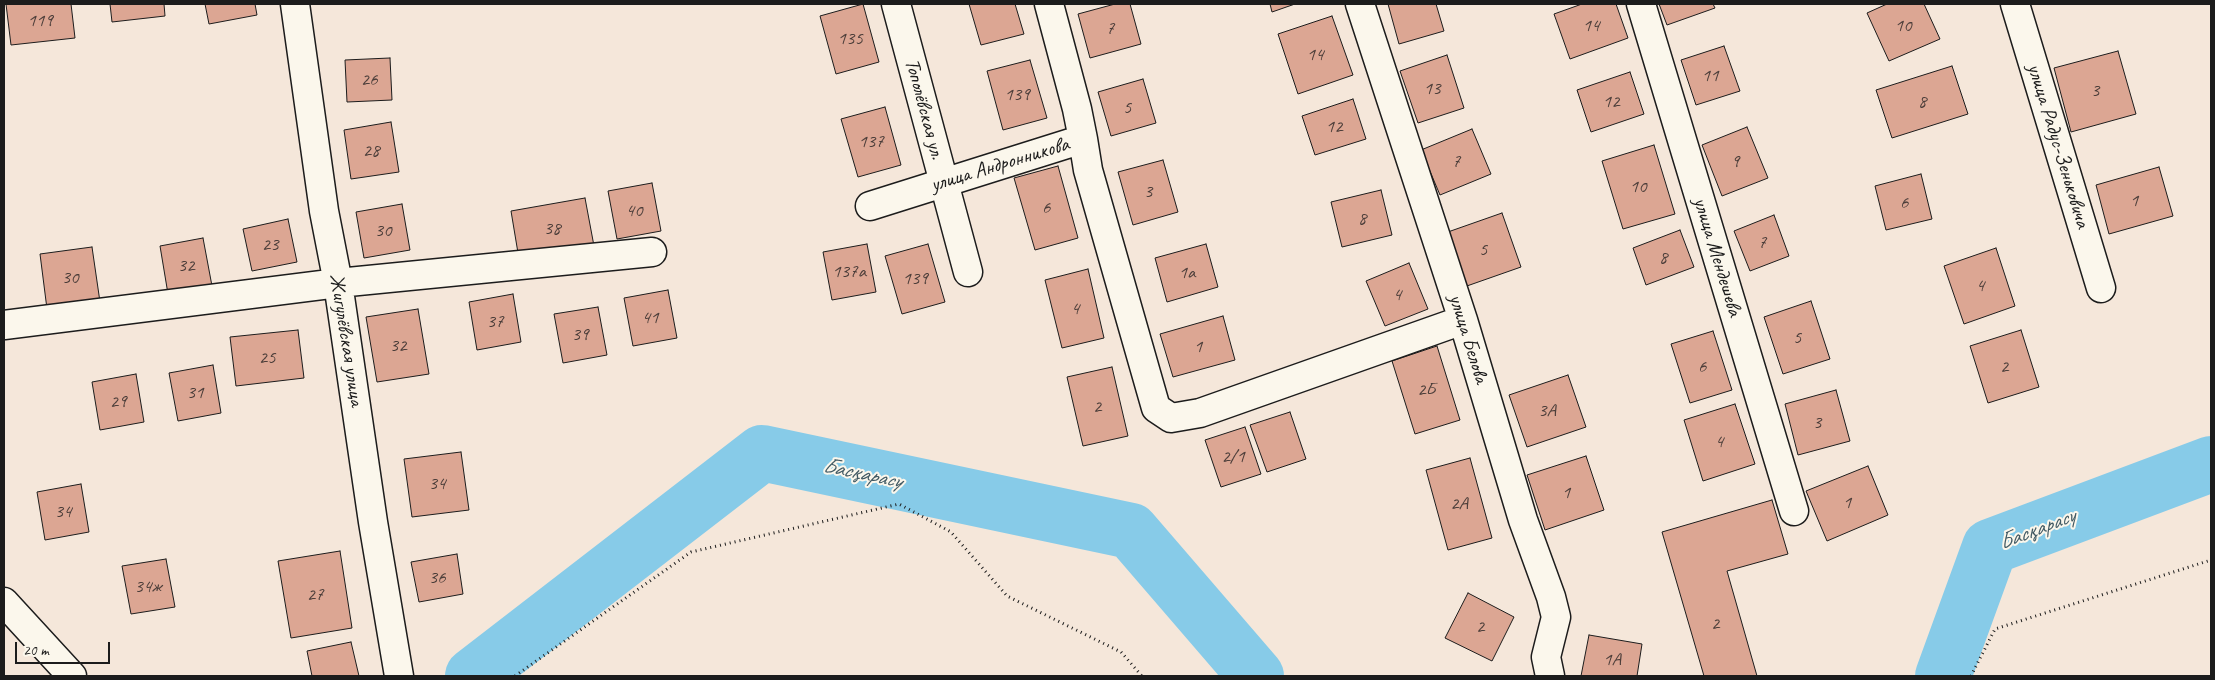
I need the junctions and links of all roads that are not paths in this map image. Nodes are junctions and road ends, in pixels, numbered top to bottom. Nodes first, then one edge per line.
1 (295, 4) edge
2 (896, 4) edge
3 (1049, 4) edge
4 (1360, 4) edge
5 (1640, 4) edge
6 (2015, 4) edge
7 (1083, 139) junction
8 (943, 182) junction
9 (870, 206) dead end
10 (652, 252) dead end
11 (968, 272) dead end
12 (338, 283) junction
13 (2101, 288) dead end
14 (1463, 320) junction
15 (4, 325) edge
16 (1794, 511) dead end
17 (4, 602) edge
18 (72, 676) edge
19 (399, 676) edge
20 (1550, 676) edge

1 - 12 street, Жигулёвская улица
2 - 8 street, Тополёвская ул.
3 - 7 street, улица Андронникова
4 - 14 street, улица Белова
5 - 16 street, улица Мендешева
6 - 13 street, улица Радус-Зеньковича
7 - 8 street, улица Андронникова
7 - 14 street
8 - 9 street, улица Андронникова
8 - 11 street, Тополёвская ул.
10 - 12 street
12 - 15 street
12 - 19 street, Жигулёвская улица
14 - 20 street, улица Белова
17 - 18 street

